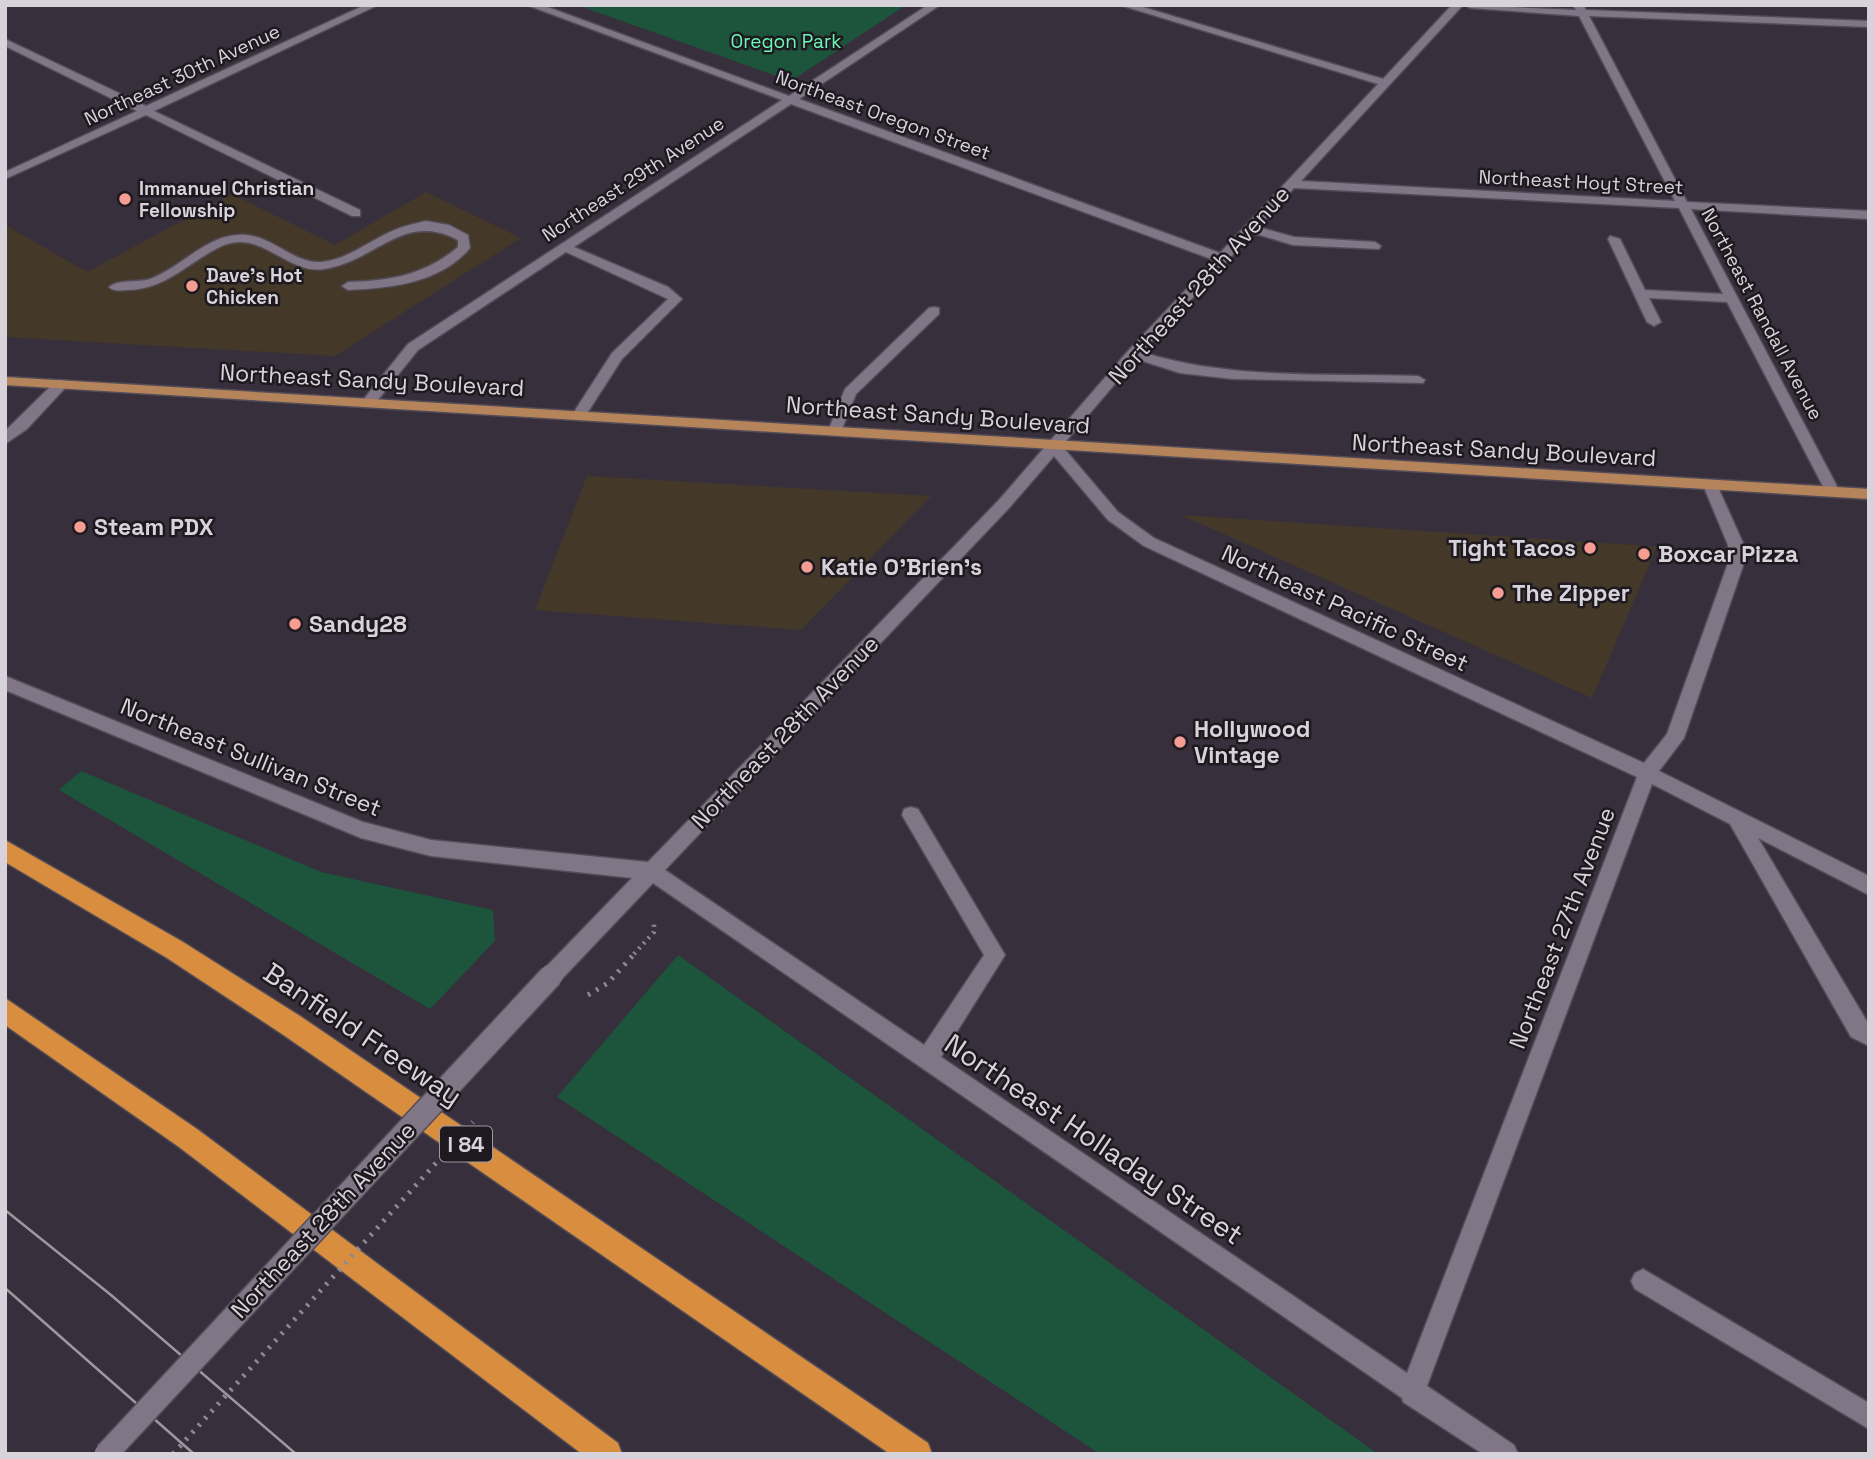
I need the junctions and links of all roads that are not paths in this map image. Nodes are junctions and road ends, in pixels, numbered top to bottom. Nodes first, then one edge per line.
1 (373, 5) edge
2 (532, 5) edge
3 (935, 5) edge
4 (1125, 5) edge
5 (1458, 5) edge
6 (1470, 5) edge
7 (1580, 9) edge
8 (1869, 24) edge
9 (5, 42) edge
10 (1386, 83) junction
11 (789, 99) junction
12 (149, 111) junction
13 (5, 176) edge
14 (1291, 184) junction
15 (1683, 205) junction
16 (356, 213) dead end
17 (1869, 215) edge
18 (1250, 228) junction
19 (1614, 239) dead end
20 (1375, 246) dead end
21 (564, 247) junction
22 (1221, 258) junction
23 (348, 286) dead end
24 (115, 287) dead end
25 (1640, 294) junction
26 (1732, 298) junction
27 (934, 311) dead end
28 (1654, 322) dead end
29 (1133, 354) junction
30 (1418, 380) dead end
31 (5, 381) edge
32 (61, 384) junction
33 (368, 403) junction
34 (579, 415) junction
35 (835, 431) junction
36 (5, 439) edge
37 (1053, 445) junction
38 (1710, 485) junction
39 (1833, 492) junction
40 (1869, 494) edge
41 (5, 684) edge
42 (1647, 773) junction
43 (911, 815) dead end
44 (1737, 820) junction
45 (5, 850) edge
46 (651, 871) junction
47 (1869, 886) edge
48 (5, 1010) edge
49 (1869, 1036) edge
50 (926, 1060) junction
51 (1643, 1281) dead end
52 (1412, 1393) junction
53 (1869, 1417) edge
54 (106, 1454) edge
55 (607, 1454) edge
56 (917, 1454) edge
57 (1505, 1454) edge

1 - 12 street, Northeast 30th Avenue
2 - 11 street, Northeast Oregon Street
3 - 11 street, Northeast 29th Avenue
4 - 10 street
5 - 10 street, Northeast 28th Avenue
6 - 7 street
7 - 8 street
7 - 15 street, Northeast Randall Avenue
9 - 12 street
10 - 14 street, Northeast 28th Avenue
11 - 21 street, Northeast 29th Avenue
11 - 22 street, Northeast Oregon Street
12 - 13 street, Northeast 30th Avenue
12 - 16 street
14 - 15 street, Northeast Hoyt Street
14 - 18 street, Northeast 28th Avenue
15 - 17 street, Northeast Hoyt Street
15 - 26 street, Northeast Randall Avenue
18 - 20 street
18 - 22 street, Northeast 28th Avenue
19 - 25 street
21 - 33 street, Northeast 29th Avenue
21 - 34 street
22 - 29 street, Northeast 28th Avenue
23 - 24 street
25 - 26 street
25 - 28 street
26 - 39 street, Northeast Randall Avenue
27 - 35 street
29 - 30 street
29 - 37 street, Northeast 28th Avenue
31 - 32 main road, Northeast Sandy Boulevard
32 - 33 main road, Northeast Sandy Boulevard
32 - 36 street
33 - 34 main road, Northeast Sandy Boulevard
34 - 35 main road, Northeast Sandy Boulevard
35 - 37 main road, Northeast Sandy Boulevard
37 - 38 main road, Northeast Sandy Boulevard
37 - 42 street, Northeast Pacific Street
37 - 46 street, Northeast 28th Avenue
38 - 39 main road, Northeast Sandy Boulevard
38 - 42 street, Northeast 27th Avenue
39 - 40 main road, Northeast Sandy Boulevard
41 - 46 street, Northeast Sullivan Street
42 - 44 street, Northeast Pacific Street
42 - 52 street, Northeast 27th Avenue
43 - 50 street
44 - 47 street, Northeast Pacific Street
44 - 49 street
45 - 56 highway, Banfield Freeway / I 84
46 - 50 street, Northeast Holladay Street
46 - 54 street, Northeast 28th Avenue, bridge
48 - 55 highway
50 - 52 street, Northeast Holladay Street
51 - 53 street
52 - 57 street, Northeast Holladay Street

